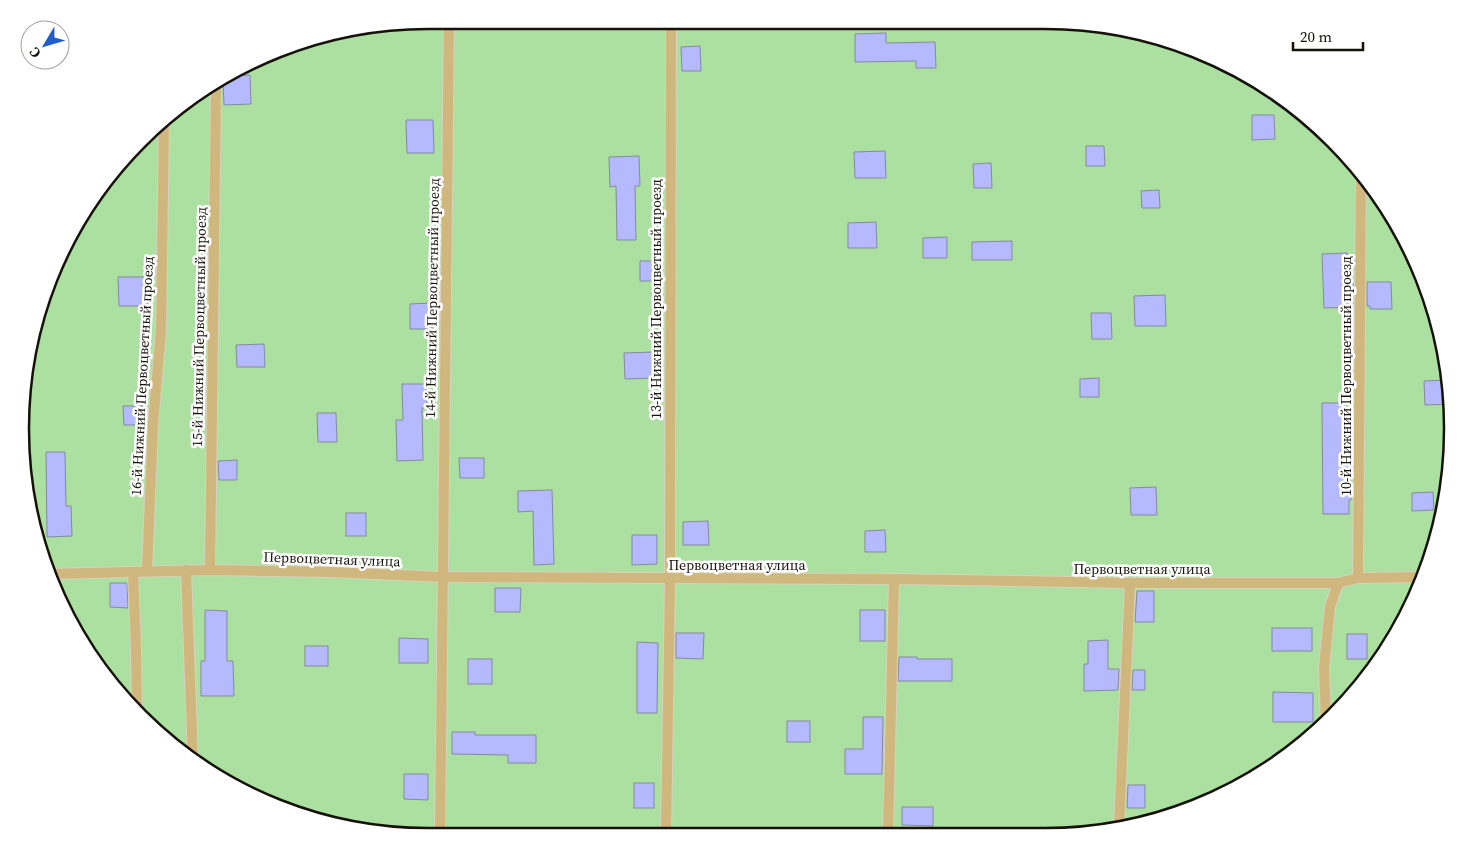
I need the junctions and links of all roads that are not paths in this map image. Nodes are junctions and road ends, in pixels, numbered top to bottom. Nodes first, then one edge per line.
1 (449, 29) edge
2 (671, 29) edge
3 (216, 90) edge
4 (164, 129) edge
5 (1361, 184) edge
6 (186, 570) junction
7 (210, 570) junction
8 (148, 571) junction
9 (133, 572) junction
10 (56, 574) edge
11 (443, 577) junction
12 (1415, 577) edge
13 (670, 578) junction
14 (1358, 578) junction
15 (894, 579) junction
16 (1130, 583) junction
17 (1338, 583) junction
18 (137, 701) edge
19 (1326, 712) edge
20 (193, 751) edge
21 (1119, 821) edge
22 (440, 828) edge
23 (666, 828) edge
24 (888, 828) edge

1 - 11 lane, 14-й Нижний Первоцветный проезд
2 - 13 lane, 13-й Нижний Первоцветный проезд
3 - 7 lane, 15-й Нижний Первоцветный проезд
4 - 8 lane, 16-й Нижний Первоцветный проезд
5 - 14 lane, 10-й Нижний Первоцветный проезд
6 - 7 lane, Первоцветная улица
6 - 8 lane, Первоцветная улица
6 - 20 lane
7 - 11 lane, Первоцветная улица
8 - 9 lane, Первоцветная улица
9 - 10 lane, Первоцветная улица
9 - 18 lane
11 - 13 lane, Первоцветная улица
11 - 22 lane, 14-й Нижний Первоцветный проезд
12 - 14 lane, Первоцветная улица
13 - 15 lane, Первоцветная улица
13 - 23 lane, 13-й Нижний Первоцветный проезд
14 - 17 lane, Первоцветная улица
15 - 16 lane, Первоцветная улица
15 - 24 lane
16 - 17 lane, Первоцветная улица
16 - 21 lane
17 - 19 lane

